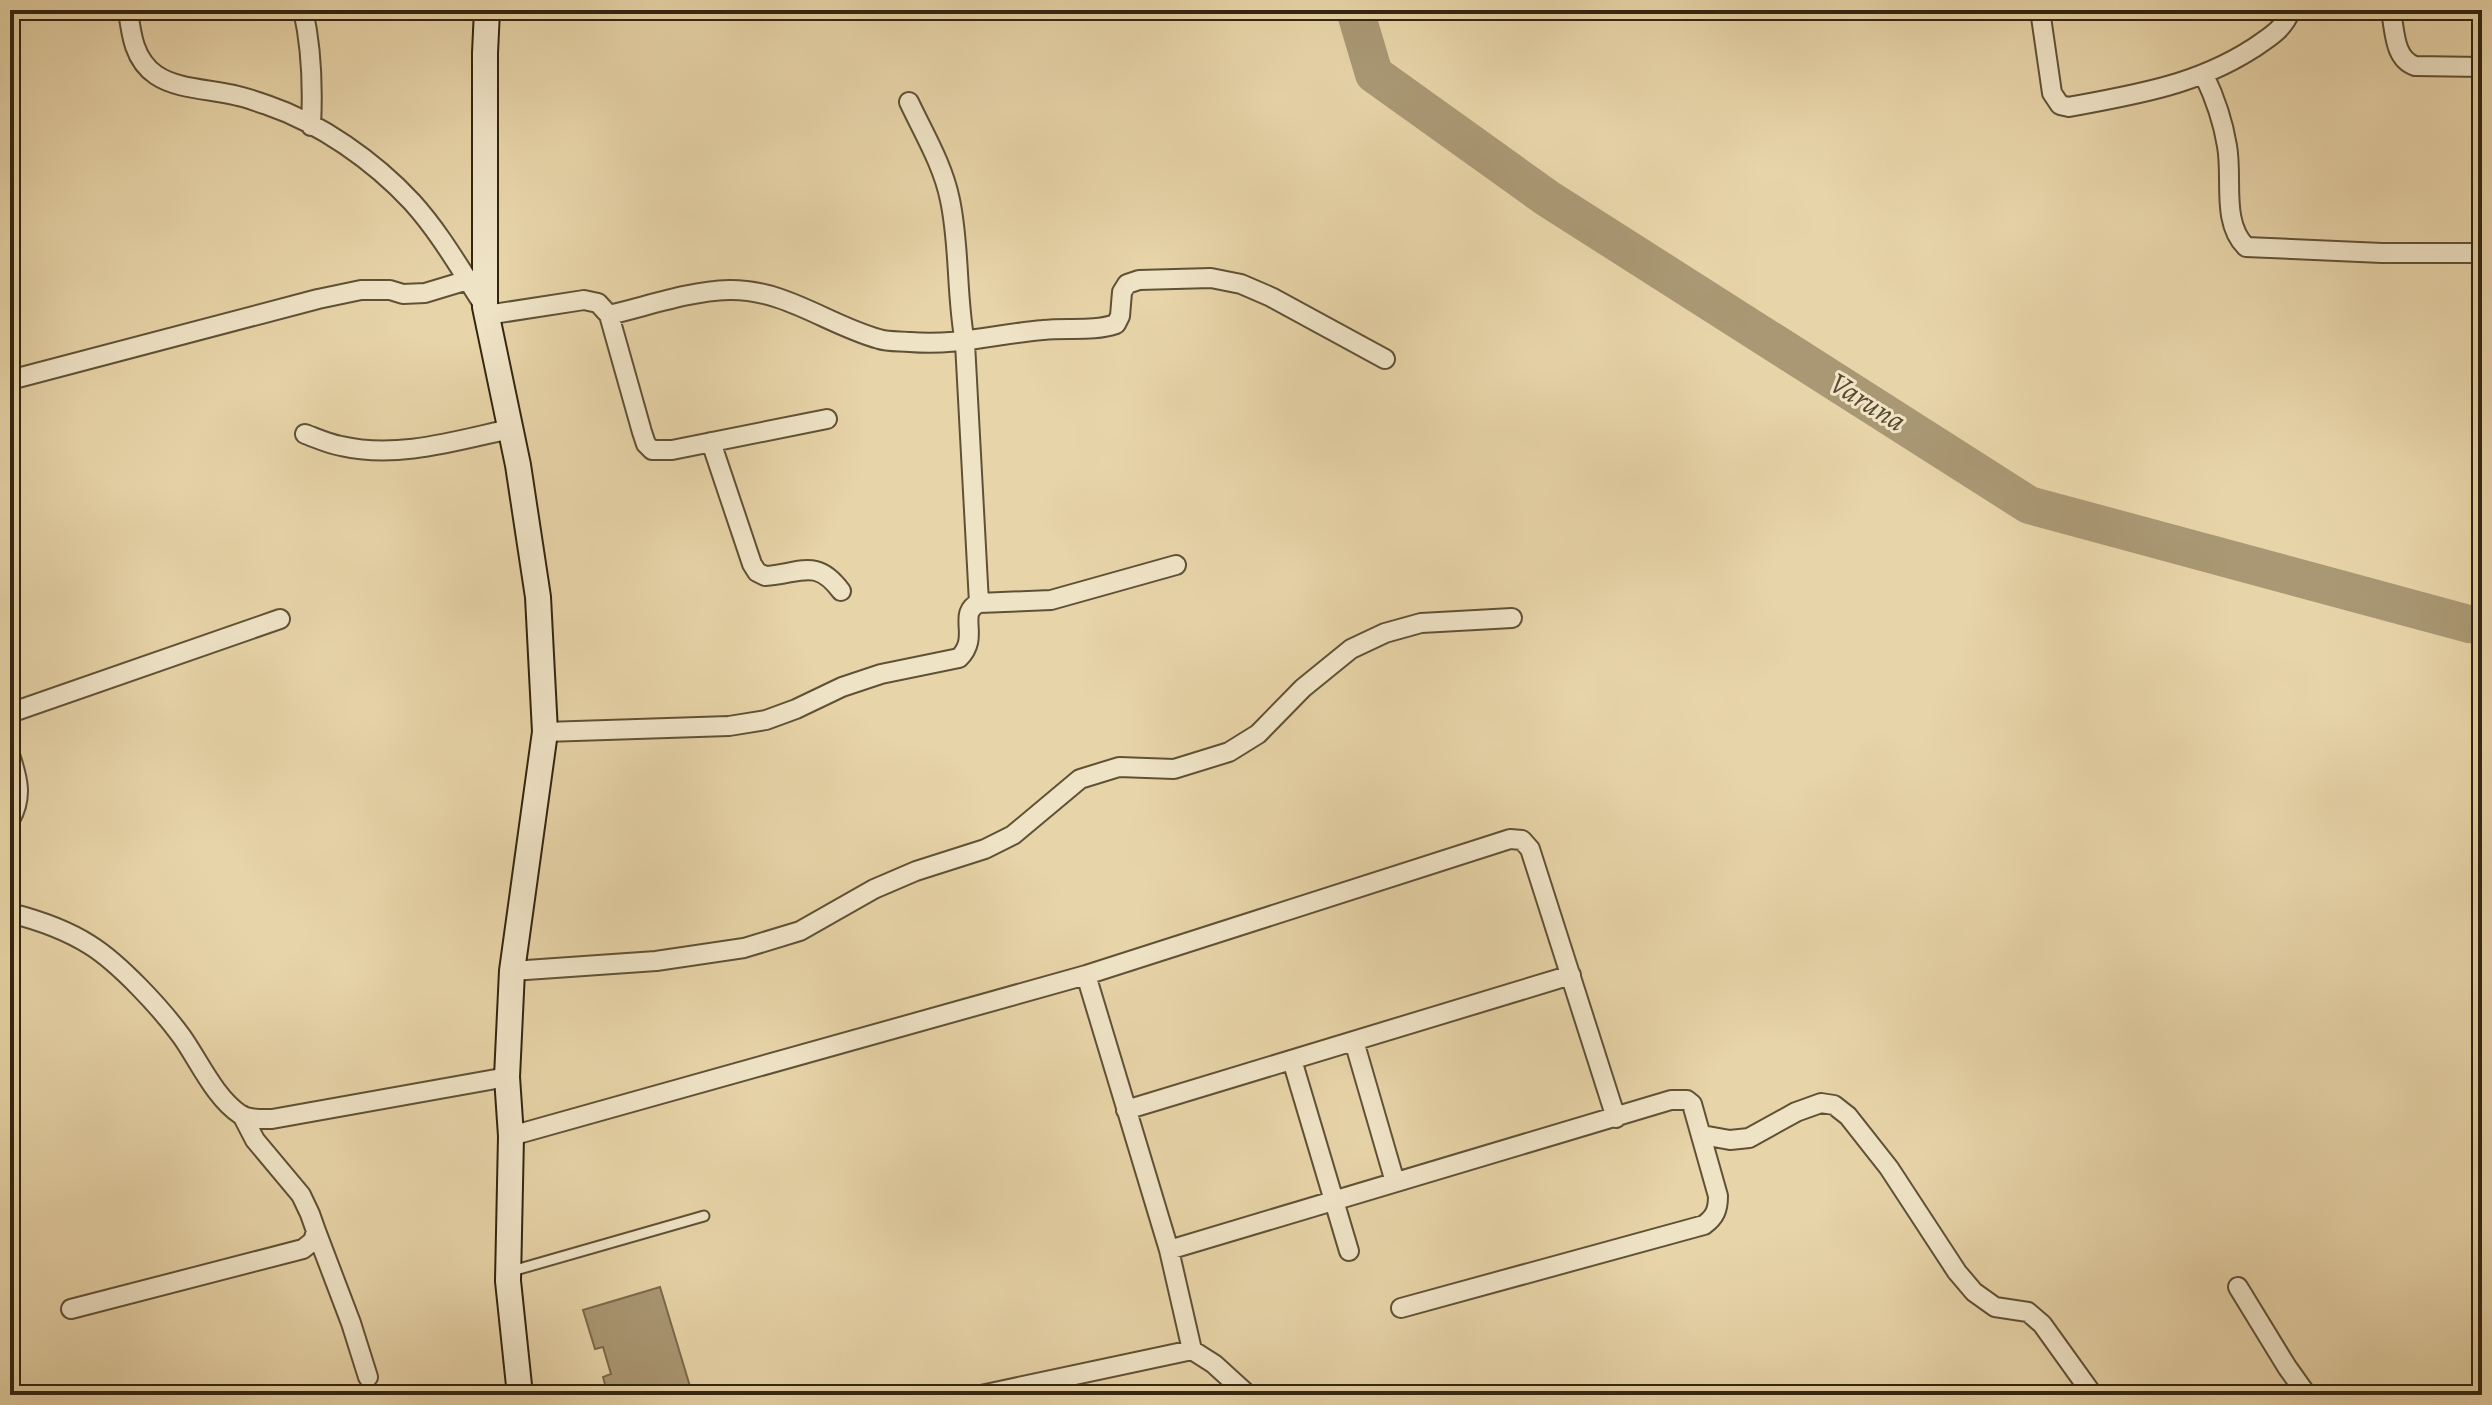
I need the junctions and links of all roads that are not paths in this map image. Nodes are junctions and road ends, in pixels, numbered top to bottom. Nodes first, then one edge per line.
1 (128, 10) edge
2 (303, 10) edge
3 (487, 10) edge
4 (2040, 10) edge
5 (2291, 10) edge
6 (2391, 12) edge
7 (2482, 67) edge
8 (2204, 75) junction
9 (909, 102) dead end
10 (311, 126) junction
11 (2482, 253) edge
12 (468, 280) junction
13 (486, 311) junction
14 (609, 315) junction
15 (965, 343) junction
16 (1385, 359) dead end
17 (10, 380) edge
18 (827, 419) dead end
19 (510, 429) junction
20 (305, 434) dead end
21 (711, 442) junction
22 (1176, 565) dead end
23 (841, 591) dead end
24 (979, 603) junction
25 (1512, 618) dead end
26 (280, 619) dead end
27 (10, 713) edge
28 (545, 732) junction
29 (10, 755) edge
30 (10, 820) edge
31 (10, 913) edge
32 (512, 971) junction
33 (1086, 975) junction
34 (1571, 975) junction
35 (1354, 1041) junction
36 (1292, 1060) junction
37 (507, 1077) junction
38 (1126, 1110) junction
39 (242, 1115) junction
40 (1616, 1118) junction
41 (1702, 1135) junction
42 (511, 1136) junction
43 (1395, 1182) junction
44 (1332, 1200) junction
45 (704, 1216) dead end
46 (316, 1231) junction
47 (1169, 1250) junction
48 (1349, 1251) dead end
49 (509, 1272) junction
50 (2238, 1287) dead end
51 (1401, 1308) dead end
52 (71, 1309) dead end
53 (1192, 1350) junction
54 (368, 1377) dead end
55 (520, 1395) edge
56 (981, 1395) edge
57 (1248, 1395) edge
58 (2093, 1395) edge
59 (2307, 1395) edge

1 - 10 street
2 - 10 street
3 - 13 street
4 - 8 street
5 - 8 street
6 - 7 street
8 - 11 street
9 - 15 street
10 - 12 street
12 - 13 street
12 - 17 street
13 - 14 street
13 - 19 street
14 - 15 street
14 - 21 street
15 - 16 street
15 - 24 street
18 - 21 street
19 - 20 street
19 - 28 street
21 - 23 street
22 - 24 street
24 - 28 street
25 - 32 street
26 - 27 street
28 - 32 street
29 - 30 street
31 - 39 street
32 - 37 street
33 - 34 street
33 - 38 street
33 - 42 street
34 - 35 street
34 - 40 street
35 - 36 street
35 - 43 street
36 - 38 street
36 - 44 street
37 - 39 street
37 - 42 street
38 - 47 street
39 - 46 street
40 - 41 street
40 - 43 street
41 - 51 street
41 - 58 street
42 - 49 street
43 - 44 street
44 - 47 street
44 - 48 street
45 - 49 lane
46 - 52 street
46 - 54 street
47 - 53 street
49 - 55 street
50 - 59 street
53 - 56 street
53 - 57 street

